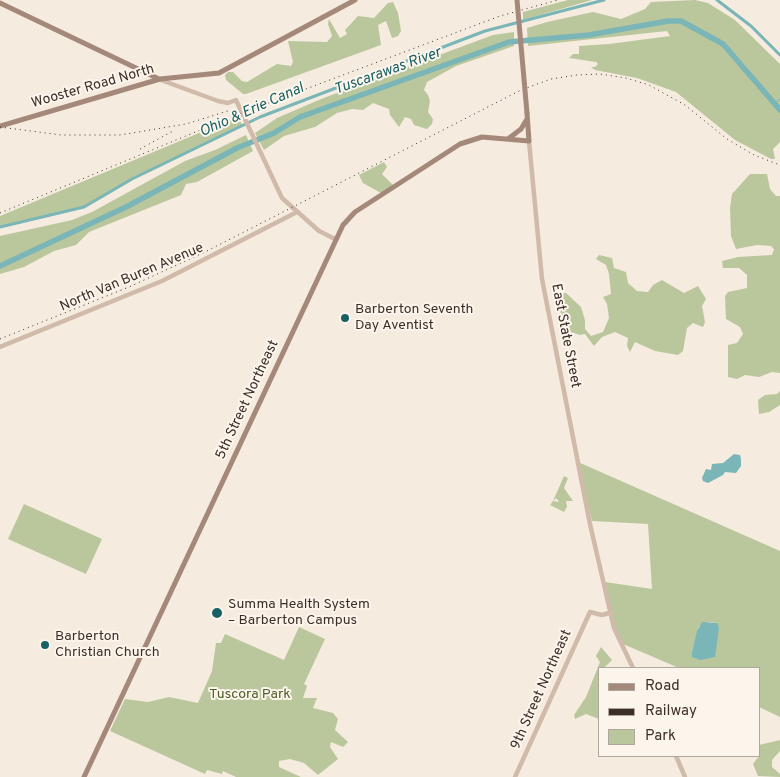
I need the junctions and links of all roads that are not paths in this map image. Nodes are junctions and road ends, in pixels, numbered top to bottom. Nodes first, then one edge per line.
1 (355, 0) edge
2 (517, 0) edge
3 (0, 3) edge
4 (160, 79) junction
5 (527, 116) junction
6 (3, 125) edge
7 (508, 139) junction
8 (529, 141) junction
9 (297, 212) junction
10 (335, 240) junction
11 (0, 347) edge
12 (609, 613) junction
13 (632, 667) edge
14 (676, 757) edge
15 (84, 777) edge
16 (515, 777) edge
17 (684, 777) edge

1 - 4 main road, Wooster Road North
2 - 5 main road, East State Street, bridge
3 - 4 main road
4 - 6 main road, Wooster Road North
4 - 9 street
5 - 7 main road
5 - 8 main road, East State Street
7 - 8 main road, 5th Street Northeast
7 - 10 main road, 5th Street Northeast
8 - 12 street, East State Street
9 - 10 street
9 - 11 street, North Van Buren Avenue
10 - 15 main road, 5th Street Northeast
12 - 13 street, East State Street
12 - 16 street, 9th Street Northeast
14 - 17 street

